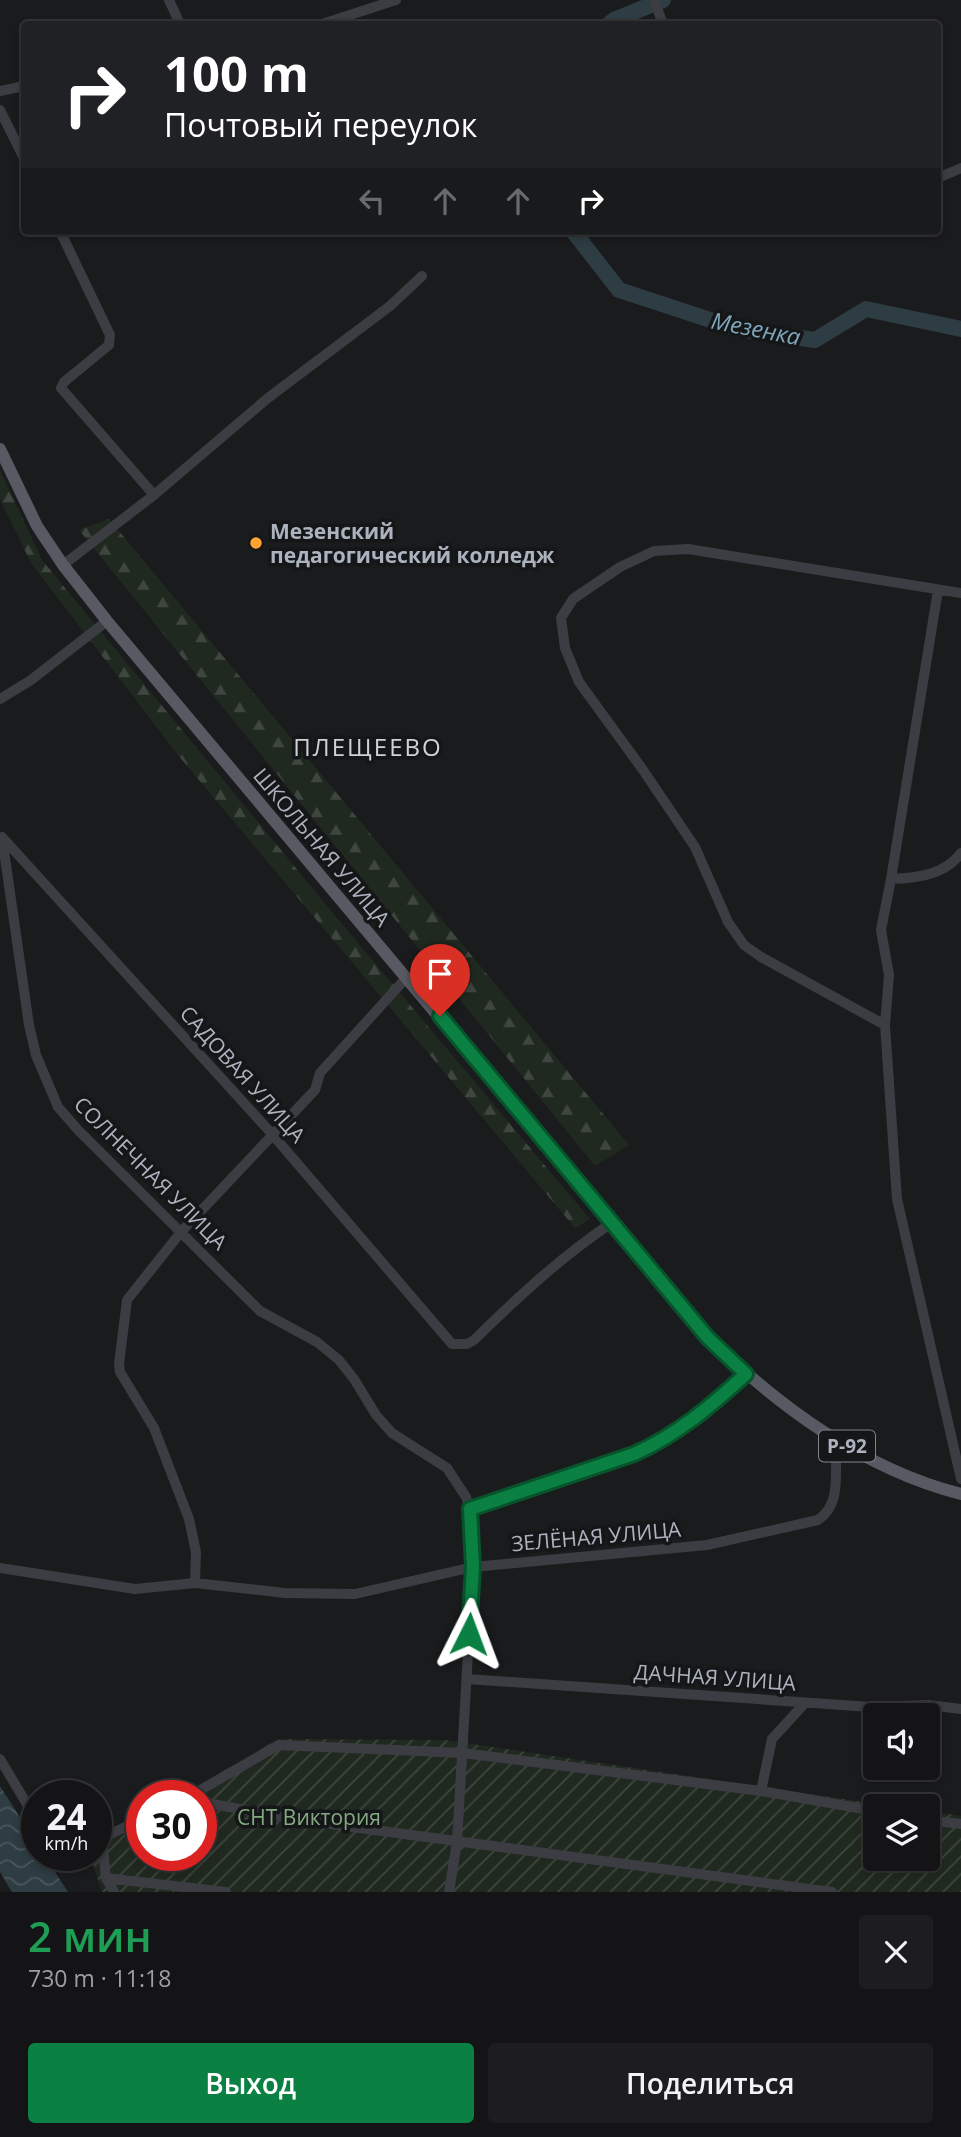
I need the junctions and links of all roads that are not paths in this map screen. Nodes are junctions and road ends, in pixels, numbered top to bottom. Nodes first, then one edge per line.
1 (169, 0) edge
2 (396, 0) edge
3 (179, 21) edge
4 (331, 21) edge
5 (21, 87) edge
6 (0, 91) edge
7 (0, 110) edge
8 (21, 152) edge
9 (961, 168) edge
10 (941, 177) edge
11 (62, 235) edge
12 (422, 276) dead end
13 (0, 449) edge
14 (154, 495) junction
15 (63, 565) junction
16 (938, 590) junction
17 (961, 593) edge
18 (107, 621) junction
19 (0, 699) edge
20 (1, 835) edge
21 (961, 853) edge
22 (957, 864) edge
23 (891, 879) junction
24 (407, 977) junction
25 (885, 1026) junction
26 (272, 1134) junction
27 (613, 1222) junction
28 (181, 1232) junction
29 (746, 1374) junction
30 (837, 1441) junction
31 (961, 1479) edge
32 (961, 1494) edge
33 (470, 1509) junction
34 (473, 1567) junction
35 (0, 1568) edge
36 (195, 1583) junction
37 (467, 1679) junction
38 (805, 1703) junction
39 (961, 1709) edge
40 (463, 1753) junction
41 (0, 1759) edge
42 (217, 1781) edge
43 (761, 1791) junction
44 (21, 1794) edge
45 (217, 1805) edge
46 (863, 1809) edge
47 (940, 1821) edge
48 (961, 1824) edge
49 (457, 1842) junction
50 (105, 1871) edge
51 (106, 1878) junction
52 (114, 1892) edge
53 (226, 1892) edge
54 (449, 1892) edge
55 (832, 1892) edge

1 - 3 street
2 - 4 street
5 - 6 street
7 - 8 street
9 - 10 street
11 - 14 street
12 - 14 street
13 - 15 main road, Р-92
14 - 15 street
15 - 18 main road, ШКОЛЬНАЯ УЛИЦА / Р-92
16 - 17 street
16 - 23 street
16 - 25 street
18 - 19 street
18 - 24 main road, ШКОЛЬНАЯ УЛИЦА / Р-92
20 - 26 street, САДОВАЯ УЛИЦА
20 - 28 street, СОЛНЕЧНАЯ УЛИЦА
21 - 22 street
22 - 23 street
23 - 25 street
24 - 26 street
24 - 27 main road, ШКОЛЬНАЯ УЛИЦА / Р-92
25 - 31 street
26 - 27 street, САДОВАЯ УЛИЦА
26 - 28 street
27 - 29 main road, ШКОЛЬНАЯ УЛИЦА / Р-92
28 - 33 street, СОЛНЕЧНАЯ УЛИЦА
28 - 36 street
29 - 30 main road, Р-92
29 - 33 street
30 - 32 main road, Р-92
30 - 34 street, ЗЕЛЁНАЯ УЛИЦА
33 - 34 street
34 - 36 street, ЗЕЛЁНАЯ УЛИЦА
34 - 37 street
35 - 36 street, ЗЕЛЁНАЯ УЛИЦА
37 - 38 street, ДАЧНАЯ УЛИЦА
37 - 40 street
38 - 39 street, ДАЧНАЯ УЛИЦА
38 - 43 street
40 - 42 street
40 - 43 street
40 - 49 street
41 - 44 street
43 - 46 street
45 - 49 street
47 - 48 street
49 - 54 street
49 - 55 street
50 - 51 street
51 - 52 street
51 - 53 street

